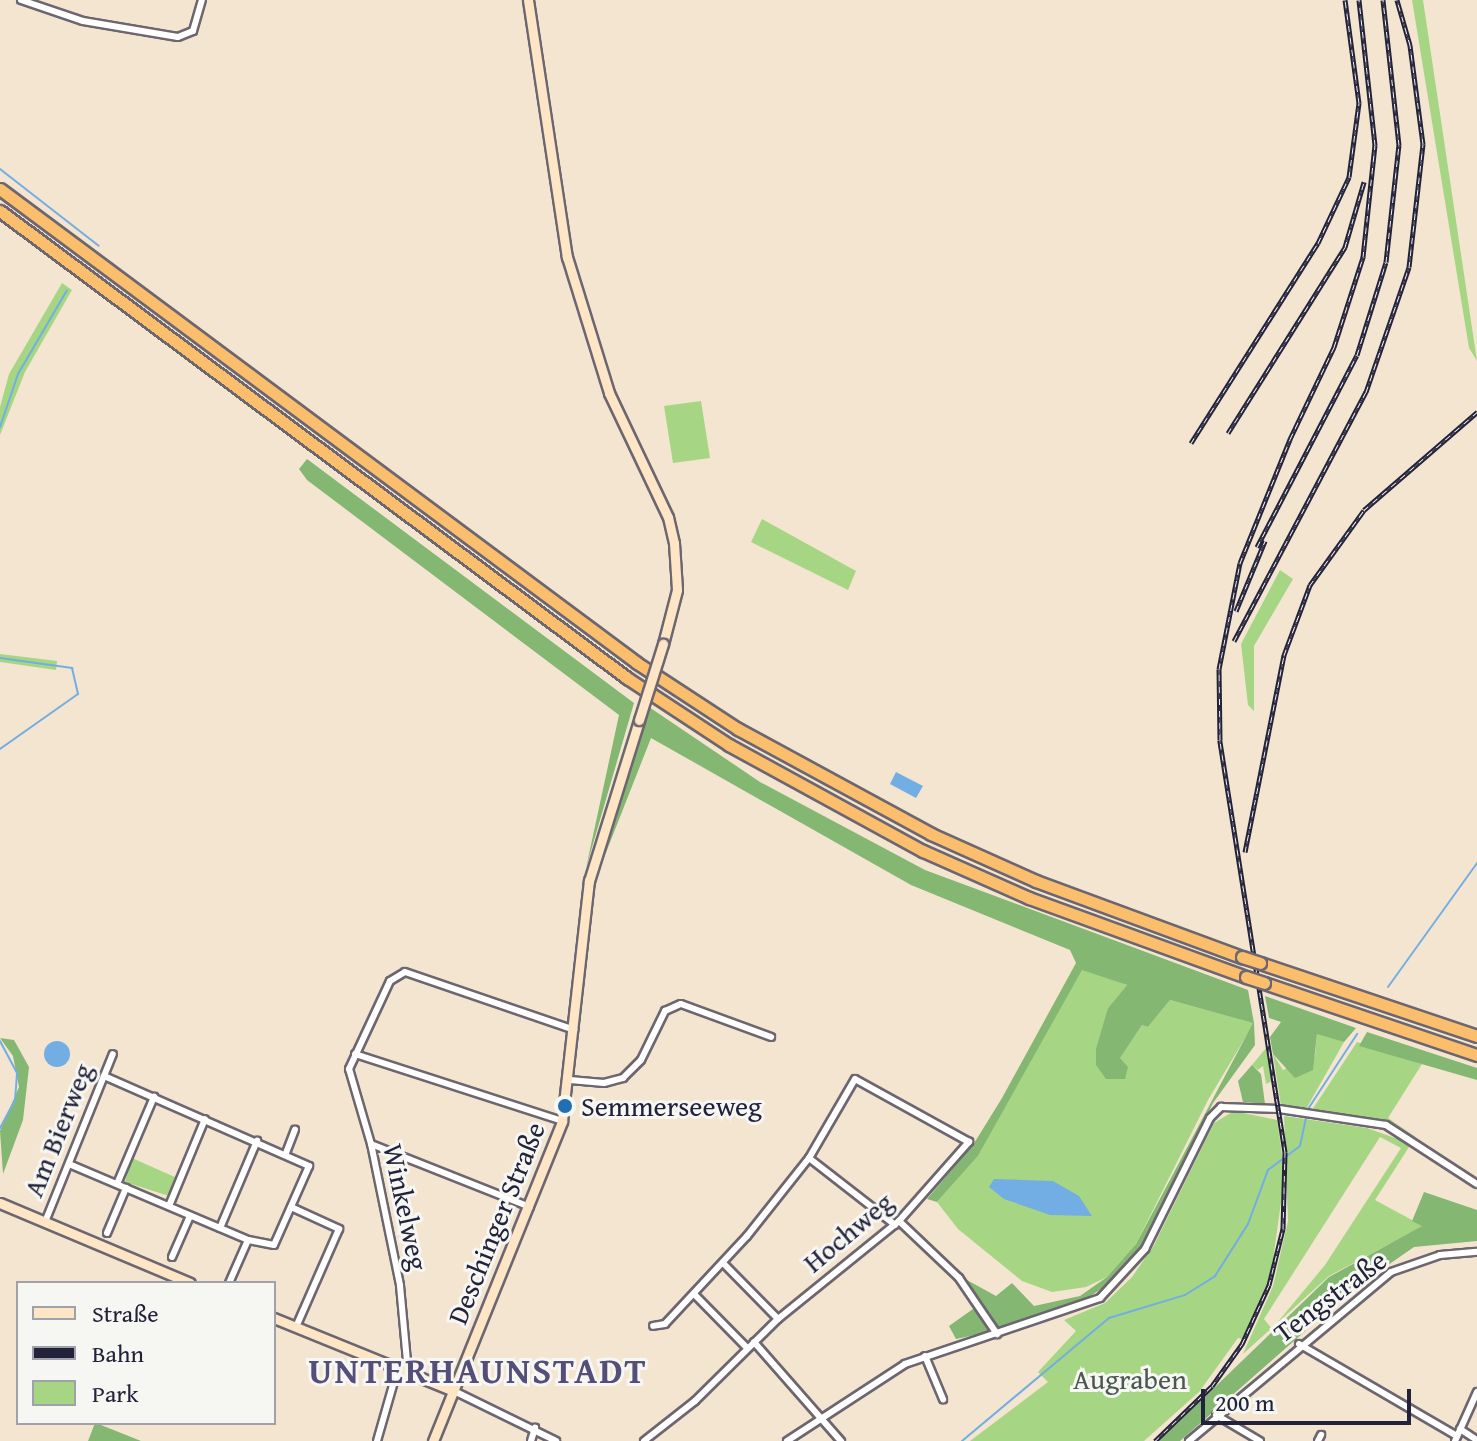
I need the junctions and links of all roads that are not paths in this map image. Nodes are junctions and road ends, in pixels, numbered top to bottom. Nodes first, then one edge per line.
1 (21, 0) edge
2 (202, 0) edge
3 (528, 0) edge
4 (0, 189) edge
5 (0, 211) edge
6 (574, 1030) junction
7 (1477, 1036) edge
8 (771, 1037) dead end
9 (113, 1054) dead end
10 (355, 1054) junction
11 (1477, 1055) edge
12 (104, 1076) junction
13 (570, 1080) junction
14 (154, 1097) junction
15 (205, 1119) junction
16 (562, 1121) junction
17 (295, 1130) dead end
18 (257, 1141) junction
19 (371, 1144) junction
20 (286, 1153) junction
21 (809, 1158) junction
22 (69, 1164) junction
23 (117, 1184) junction
24 (1477, 1184) edge
25 (126, 1188) junction
26 (0, 1203) edge
27 (169, 1206) junction
28 (291, 1207) junction
29 (530, 1207) junction
30 (190, 1216) junction
31 (45, 1222) junction
32 (897, 1223) junction
33 (220, 1228) junction
34 (107, 1233) dead end
35 (248, 1240) junction
36 (1477, 1252) edge
37 (172, 1257) dead end
38 (724, 1264) junction
39 (185, 1281) edge
40 (230, 1281) edge
41 (694, 1294) junction
42 (276, 1319) edge
43 (778, 1319) junction
44 (653, 1326) dead end
45 (296, 1327) junction
46 (997, 1334) junction
47 (754, 1342) junction
48 (1299, 1344) junction
49 (747, 1348) junction
50 (925, 1356) junction
51 (403, 1370) junction
52 (451, 1390) junction
53 (1477, 1392) edge
54 (943, 1399) dead end
55 (1216, 1415) junction
56 (821, 1417) junction
57 (535, 1428) junction
58 (1457, 1435) edge
59 (648, 1440) edge
60 (1477, 1440) edge
61 (377, 1441) edge
62 (433, 1441) edge
63 (531, 1441) edge
64 (556, 1441) edge
65 (787, 1441) edge
66 (841, 1441) edge
67 (1189, 1441) edge
68 (1260, 1441) edge

1 - 2 street
3 - 6 street, Deschinger Straße, bridge
4 - 7 highway, bridge
5 - 11 highway, bridge
6 - 10 street
6 - 13 street, Deschinger Straße
8 - 13 street
9 - 12 street, Am Bierweg
10 - 16 street
10 - 19 street, Winkelweg
12 - 14 street
12 - 22 street, Am Bierweg
13 - 16 street, Deschinger Straße
14 - 15 street
14 - 23 street
15 - 18 street
15 - 27 street
16 - 29 street, Deschinger Straße
17 - 20 street
18 - 20 street
18 - 33 street
19 - 29 street
19 - 51 street, Winkelweg
20 - 28 street
21 - 32 street
21 - 32 street, Hochweg
21 - 38 street
22 - 23 street
22 - 31 street, Am Bierweg
23 - 25 street
24 - 46 street
25 - 27 street
25 - 34 street
26 - 31 street
27 - 30 street
28 - 35 street
28 - 45 street
29 - 52 street, Deschinger Straße
30 - 33 street
30 - 37 street
31 - 39 street
32 - 43 street, Hochweg
32 - 46 street
33 - 35 street
35 - 40 street
36 - 48 street, Tengstraße
38 - 41 street
38 - 43 street
41 - 44 street
41 - 49 street
42 - 45 street
43 - 47 street, Hochweg
45 - 51 street
46 - 50 street
47 - 49 street, Hochweg
47 - 56 street
48 - 55 street, Tengstraße
48 - 58 street
49 - 59 street, Hochweg
50 - 54 street
50 - 56 street
51 - 52 street
51 - 61 street, Winkelweg
52 - 57 street
52 - 62 street, Deschinger Straße
53 - 58 street
55 - 67 street, Tengstraße
55 - 68 street
56 - 65 street
56 - 66 street
57 - 63 street
57 - 64 street
58 - 60 street

